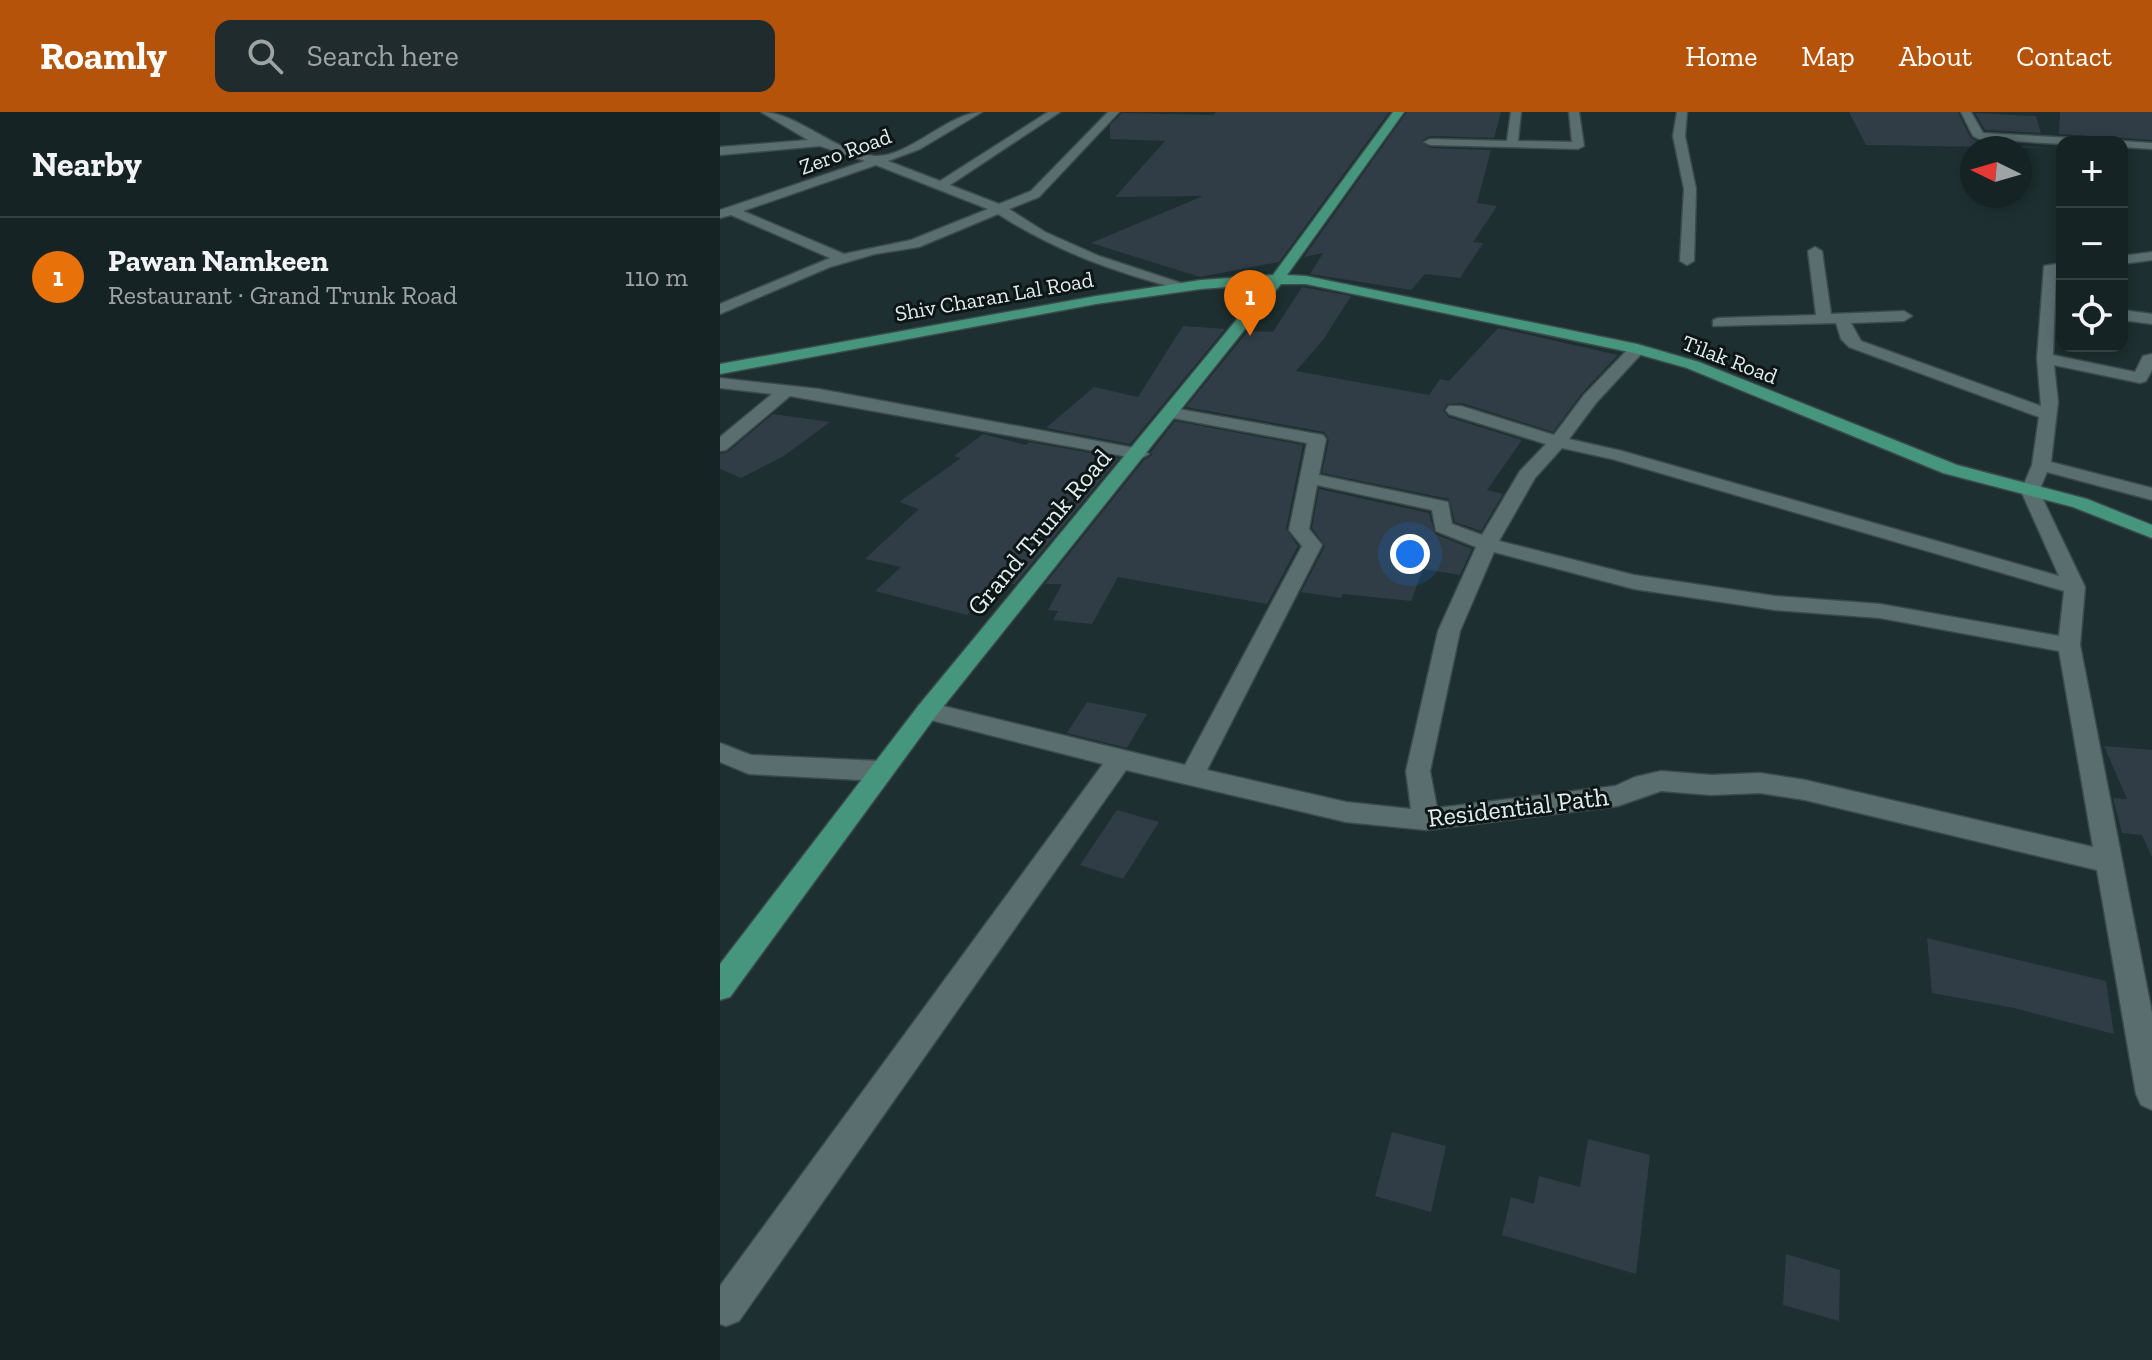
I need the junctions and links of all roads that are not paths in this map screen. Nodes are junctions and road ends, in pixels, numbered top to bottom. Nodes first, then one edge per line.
1 (766, 112) edge
2 (977, 112) edge
3 (1055, 112) edge
4 (1114, 112) edge
5 (1399, 112) edge
6 (1516, 112) edge
7 (1574, 112) edge
8 (1682, 112) edge
9 (1966, 112) edge
10 (2056, 140) edge
11 (821, 142) junction
12 (1430, 142) dead end
13 (1512, 143) junction
14 (2128, 144) edge
15 (2152, 146) edge
16 (720, 151) edge
17 (878, 161) junction
18 (942, 185) junction
19 (998, 208) junction
20 (726, 212) edge
21 (1815, 251) dead end
22 (2152, 256) edge
23 (843, 259) junction
24 (2128, 259) edge
25 (1687, 261) dead end
26 (2056, 268) edge
27 (1278, 279) junction
28 (1183, 286) junction
29 (2055, 307) edge
30 (720, 309) edge
31 (1904, 316) dead end
32 (2128, 316) edge
33 (2152, 319) edge
34 (1843, 320) junction
35 (1824, 321) junction
36 (1718, 323) dead end
37 (1637, 349) junction
38 (2045, 358) junction
39 (2152, 359) edge
40 (720, 369) edge
41 (720, 383) edge
42 (787, 390) junction
43 (1455, 410) dead end
44 (1173, 413) junction
45 (2048, 414) junction
46 (1558, 442) junction
47 (720, 446) edge
48 (1140, 454) junction
49 (2041, 465) junction
50 (1309, 478) junction
51 (2030, 491) junction
52 (2152, 494) edge
53 (2152, 532) edge
54 (1487, 544) junction
55 (2075, 587) junction
56 (2069, 645) junction
57 (927, 711) junction
58 (720, 752) edge
59 (1119, 760) junction
60 (881, 771) junction
61 (1191, 777) junction
62 (1426, 820) junction
63 (2109, 862) junction
64 (720, 987) edge
65 (2152, 1094) edge
66 (720, 1306) edge

1 - 11 street
2 - 17 street, Zero Road
3 - 18 street
4 - 19 street
5 - 27 main road, Grand Trunk Road
6 - 13 street
7 - 13 street
8 - 25 street
9 - 10 street
11 - 16 street
11 - 17 street
12 - 13 street
14 - 15 street
17 - 18 street
17 - 20 street, Zero Road
18 - 19 street
19 - 23 street
19 - 28 street
20 - 23 street
21 - 35 street
22 - 24 street
23 - 30 street
26 - 29 street
27 - 28 main road, Shiv Charan Lal Road
27 - 37 main road, Tilak Road
27 - 44 main road, Grand Trunk Road
28 - 40 main road, Shiv Charan Lal Road
29 - 38 street
31 - 34 street
32 - 33 street
34 - 35 street
34 - 45 street
35 - 36 street
37 - 46 street
37 - 51 main road, Tilak Road
38 - 39 street
38 - 45 street
41 - 42 street
42 - 47 street
42 - 48 street
43 - 46 street
44 - 48 main road, Grand Trunk Road
44 - 50 street
45 - 49 street
46 - 54 street
46 - 55 street
48 - 57 main road, Grand Trunk Road
49 - 51 street
49 - 52 street
50 - 54 street
50 - 61 street
51 - 53 main road, Tilak Road
51 - 55 street
54 - 56 street
54 - 62 street
55 - 56 street
56 - 63 street
57 - 59 street, Residential Path
57 - 60 main road, Grand Trunk Road
58 - 60 street
59 - 61 street, Residential Path
59 - 66 street
60 - 64 main road, Grand Trunk Road
61 - 62 street, Residential Path
62 - 63 street, Residential Path
63 - 65 street

